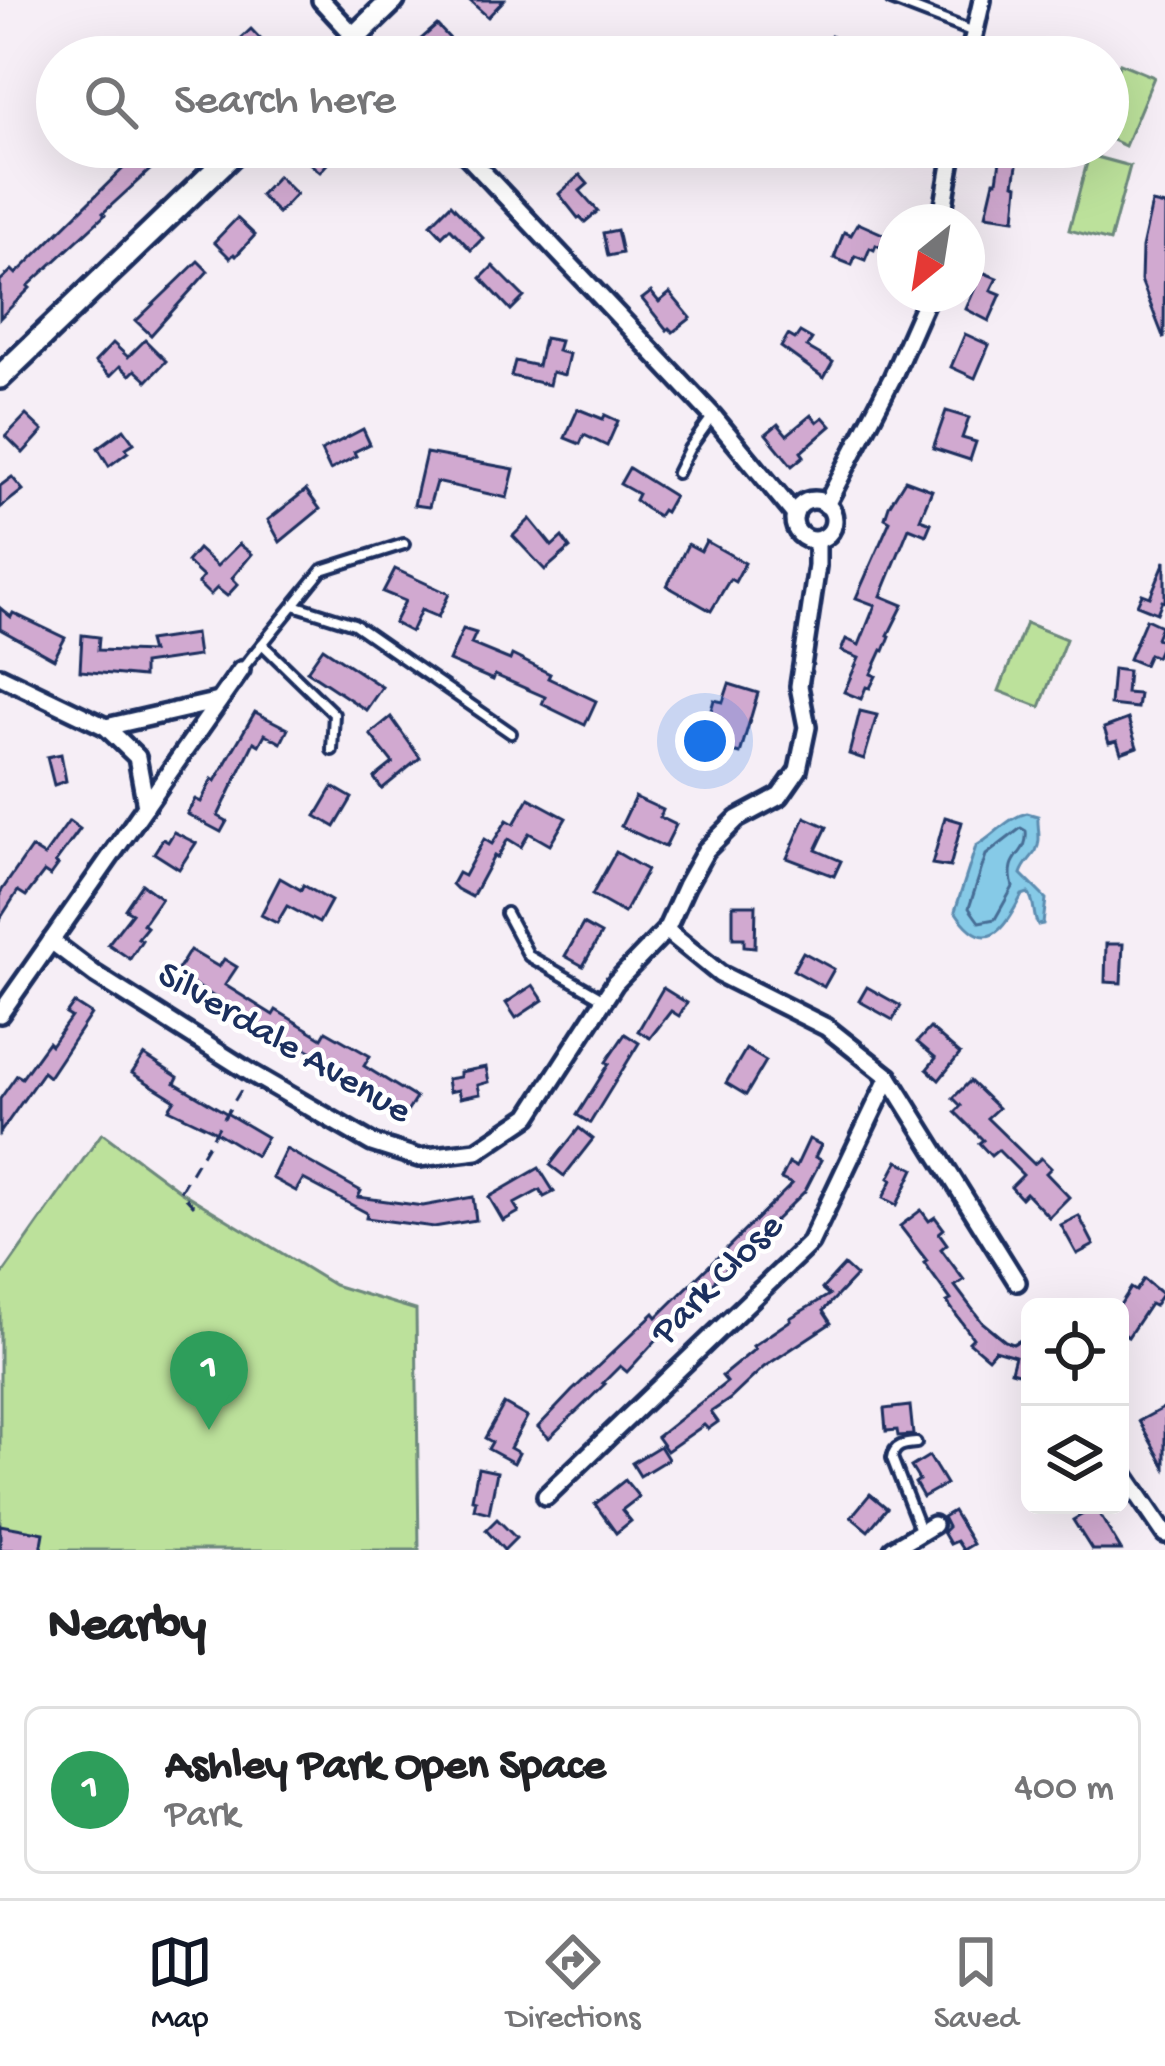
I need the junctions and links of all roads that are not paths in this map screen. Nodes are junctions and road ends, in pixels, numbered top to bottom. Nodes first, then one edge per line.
1 (321, 0) edge
2 (393, 0) edge
3 (891, 0) edge
4 (982, 0) edge
5 (974, 33) junction
6 (353, 36) edge
7 (357, 36) edge
8 (973, 36) edge
9 (218, 168) edge
10 (479, 168) edge
11 (950, 168) edge
12 (944, 204) edge
13 (920, 312) edge
14 (0, 377) edge
15 (712, 416) junction
16 (677, 473) dead end
17 (826, 505) junction
18 (795, 515) junction
19 (817, 540) junction
20 (404, 544) dead end
21 (294, 605) junction
22 (262, 644) junction
23 (241, 670) joint
24 (0, 676) edge
25 (219, 701) junction
26 (106, 727) junction
27 (511, 734) dead end
28 (332, 750) dead end
29 (146, 806) junction
30 (506, 913) dead end
31 (666, 930) junction
32 (51, 941) junction
33 (604, 999) junction
34 (0, 1014) edge
35 (890, 1077) junction
36 (1017, 1282) dead end
37 (916, 1443) dead end
38 (1129, 1481) edge
39 (546, 1496) dead end
40 (1165, 1534) edge
41 (922, 1536) edge
42 (893, 1550) edge

1 - 6 street
2 - 7 main road
3 - 5 lane
4 - 5 street
5 - 8 street
9 - 14 main road
10 - 15 street
11 - 12 street
13 - 17 street
15 - 16 lane
15 - 18 street
17 - 18 street
17 - 19 street
18 - 19 street
19 - 31 street, Silverdale Avenue
20 - 21 lane
21 - 22 lane
21 - 27 lane
22 - 23 lane
22 - 28 lane
23 - 25 street
24 - 26 street
25 - 26 street
25 - 29 street
26 - 29 street
29 - 32 street
30 - 33 lane
31 - 33 street, Silverdale Avenue
31 - 35 street
32 - 33 street, Silverdale Avenue
32 - 34 street
35 - 36 street
35 - 39 street, Park Close
37 - 41 lane
38 - 40 street
41 - 42 street

